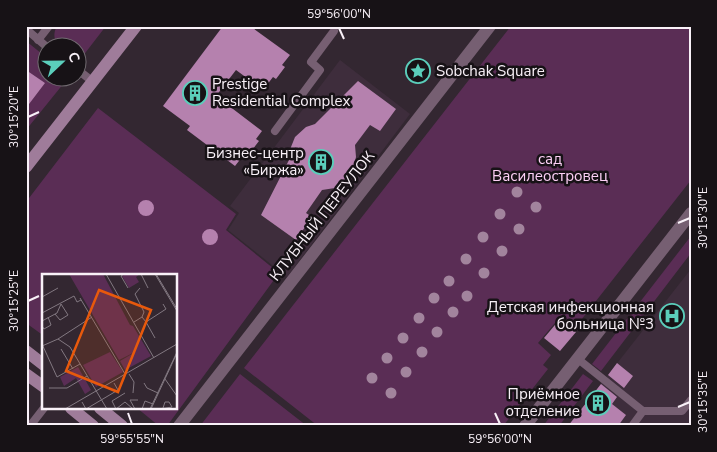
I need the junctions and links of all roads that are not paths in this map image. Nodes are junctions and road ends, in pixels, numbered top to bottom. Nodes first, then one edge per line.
1 (49, 26) edge
2 (136, 26) edge
3 (489, 27) edge
4 (26, 30) edge
5 (334, 31) dead end
6 (40, 38) edge
7 (38, 40) edge
8 (88, 78) edge
9 (92, 81) junction
10 (275, 131) dead end
11 (26, 167) edge
12 (691, 213) edge
13 (26, 351) edge
14 (578, 359) junction
15 (42, 363) edge
16 (26, 374) edge
17 (42, 386) edge
18 (691, 400) edge
19 (42, 410) edge
20 (73, 410) edge
21 (102, 410) edge
22 (643, 411) junction
23 (30, 426) edge
24 (93, 426) edge
25 (122, 426) edge
26 (179, 426) edge
27 (525, 426) edge
28 (632, 426) edge

1 - 6 lane
2 - 9 street
3 - 26 street, КЛУБНЫЙ ПЕРЕУЛОК
4 - 7 lane
5 - 10 lane
8 - 9 lane
9 - 11 street
12 - 14 street
13 - 15 street
14 - 22 lane
14 - 27 street
16 - 17 street
18 - 22 lane
19 - 23 lane
20 - 24 street
21 - 25 street
22 - 28 lane

